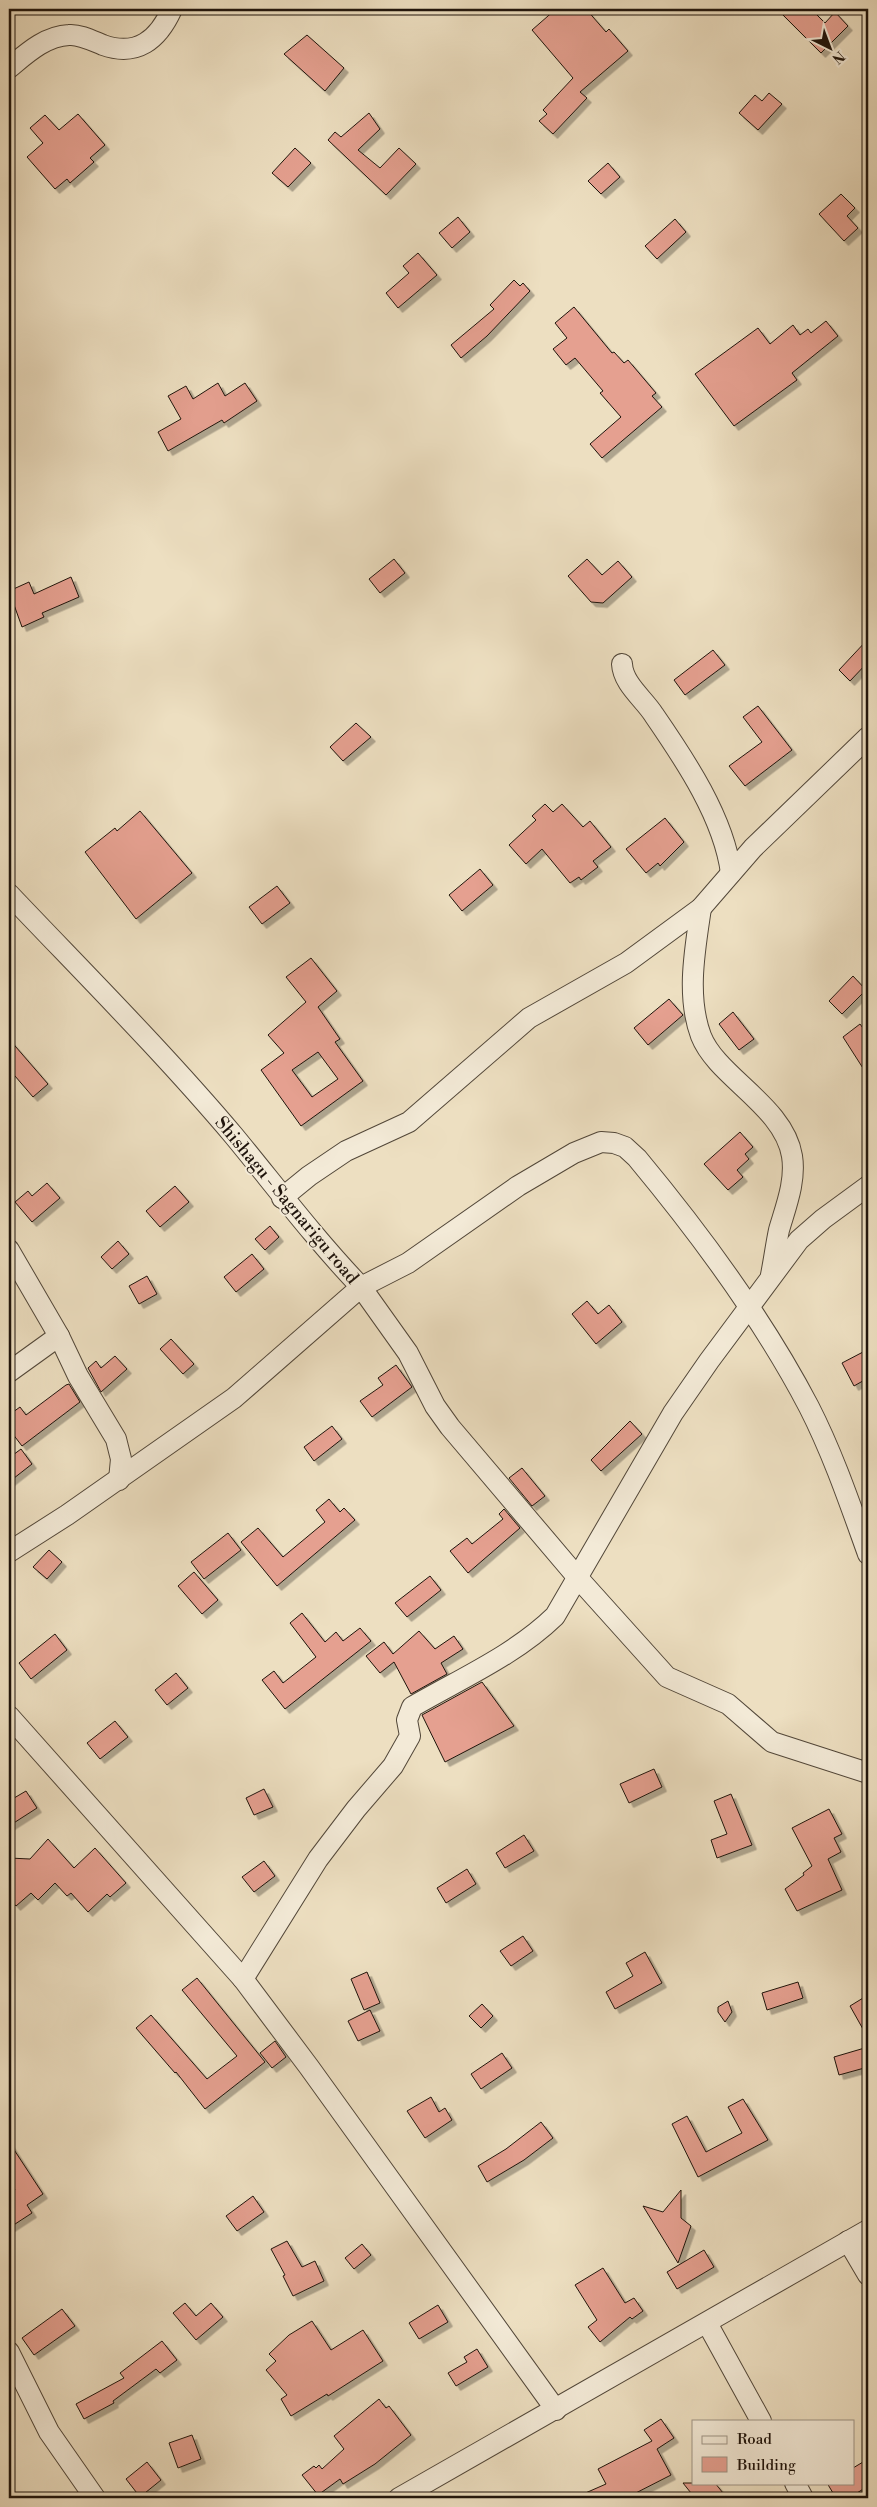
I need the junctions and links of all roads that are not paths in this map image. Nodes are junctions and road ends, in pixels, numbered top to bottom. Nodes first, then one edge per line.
1 (172, 9) edge
2 (9, 68) edge
3 (622, 664) dead end
4 (868, 737) edge
5 (731, 873) junction
6 (9, 894) edge
7 (701, 908) junction
8 (868, 1186) edge
9 (282, 1198) junction
10 (9, 1250) edge
11 (771, 1278) junction
12 (361, 1287) junction
13 (750, 1307) junction
14 (60, 1336) junction
15 (9, 1372) edge
16 (119, 1480) junction
17 (9, 1552) edge
18 (868, 1554) edge
19 (578, 1578) junction
20 (9, 1716) edge
21 (868, 1773) edge
22 (243, 1979) junction
23 (868, 2230) edge
24 (848, 2241) junction
25 (868, 2275) edge
26 (707, 2322) junction
27 (9, 2352) edge
28 (556, 2410) junction
29 (760, 2420) edge
30 (796, 2484) edge
31 (95, 2498) edge
32 (399, 2498) edge
33 (803, 2498) edge

1 - 2 street
3 - 5 street
4 - 5 street
5 - 7 street
6 - 9 street, Shishagu - Sagnarigu road
7 - 9 street
7 - 11 street
8 - 11 street
9 - 12 street, Shishagu - Sagnarigu road
10 - 14 street
11 - 13 street
12 - 13 street, Shishagu - Sagnarigu road
12 - 16 street
12 - 19 street
13 - 18 street, Shishagu - Sagnarigu road
13 - 19 street
14 - 15 street
14 - 16 street
16 - 17 street
19 - 21 street
19 - 22 street
20 - 22 street
22 - 28 street
23 - 24 street
24 - 25 street
24 - 26 street
26 - 28 street
26 - 29 street
27 - 31 street
28 - 32 street
30 - 33 street

